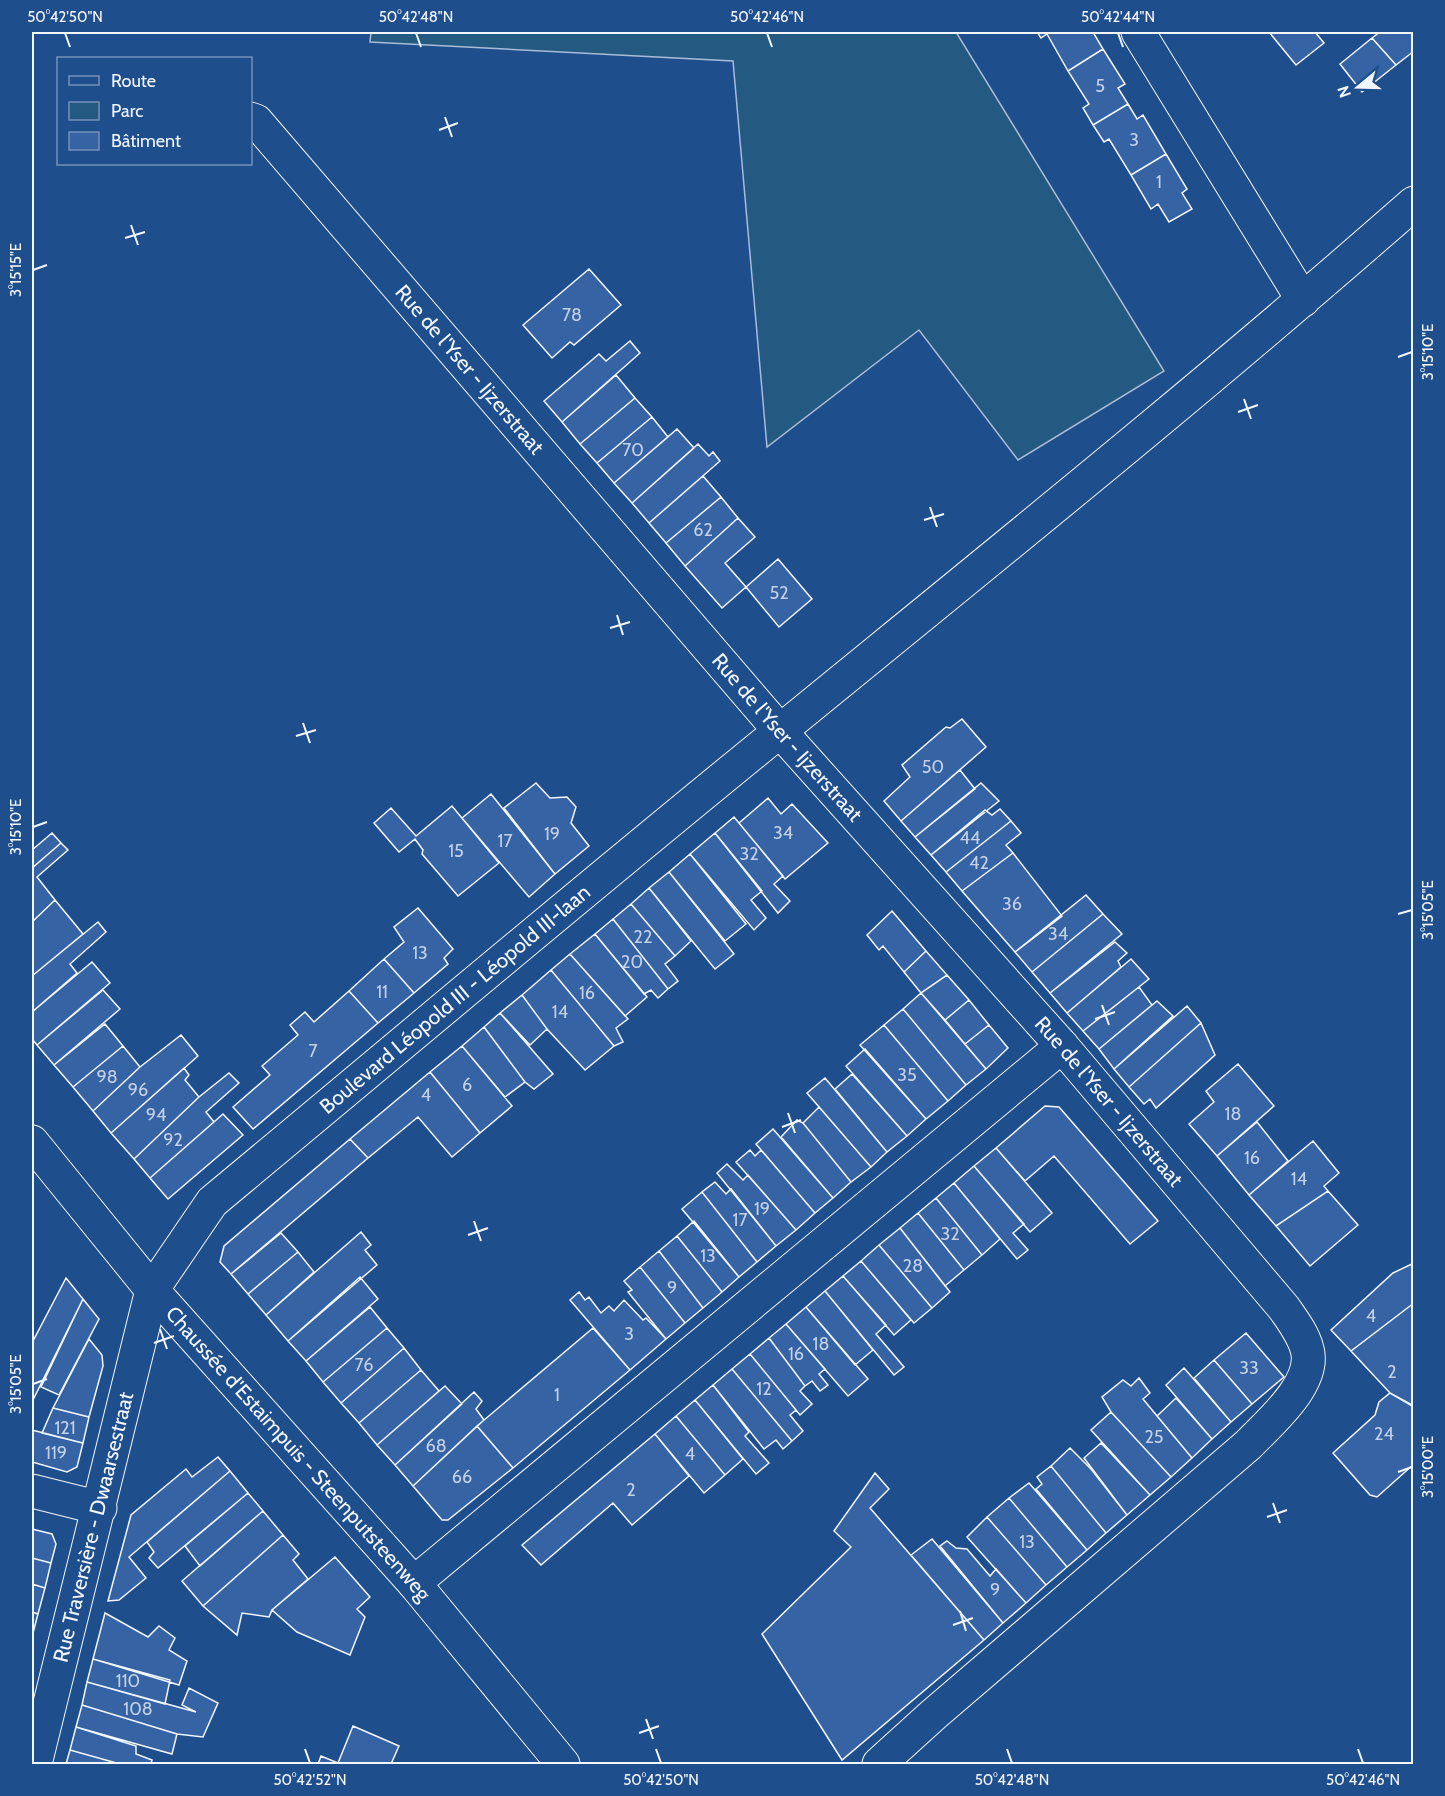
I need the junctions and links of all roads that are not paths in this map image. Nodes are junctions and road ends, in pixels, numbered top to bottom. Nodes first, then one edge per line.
1 (1138, 32) edge
2 (252, 121) edge
3 (1413, 203) edge
4 (1303, 300) junction
5 (780, 731) junction
6 (1062, 1046) junction
7 (32, 1142) edge
8 (152, 1290) junction
9 (32, 1491) edge
10 (100, 1508) junction
11 (414, 1583) junction
12 (35, 1764) edge
13 (563, 1764) edge
14 (879, 1764) edge

1 - 4 street
2 - 5 street, Rue de l'Yser - Ijzerstraat
3 - 4 street, Boulevard Léopold III - Léopold III-laan
4 - 5 street, Boulevard Léopold III - Léopold III-laan
5 - 6 street, Rue de l'Yser - Ijzerstraat
5 - 8 street, Boulevard Léopold III - Léopold III-laan
6 - 11 street
6 - 14 street, Rue de l'Yser - Ijzerstraat
7 - 8 street, Chaussée d'Estaimpuis - Steenputsteenweg
8 - 10 street, Rue Traversière - Dwaarsestraat
8 - 11 street, Chaussée d'Estaimpuis - Steenputsteenweg
9 - 10 street
10 - 12 street, Rue Traversière - Dwaarsestraat
11 - 13 street, Chaussée d'Estaimpuis - Steenputsteenweg

